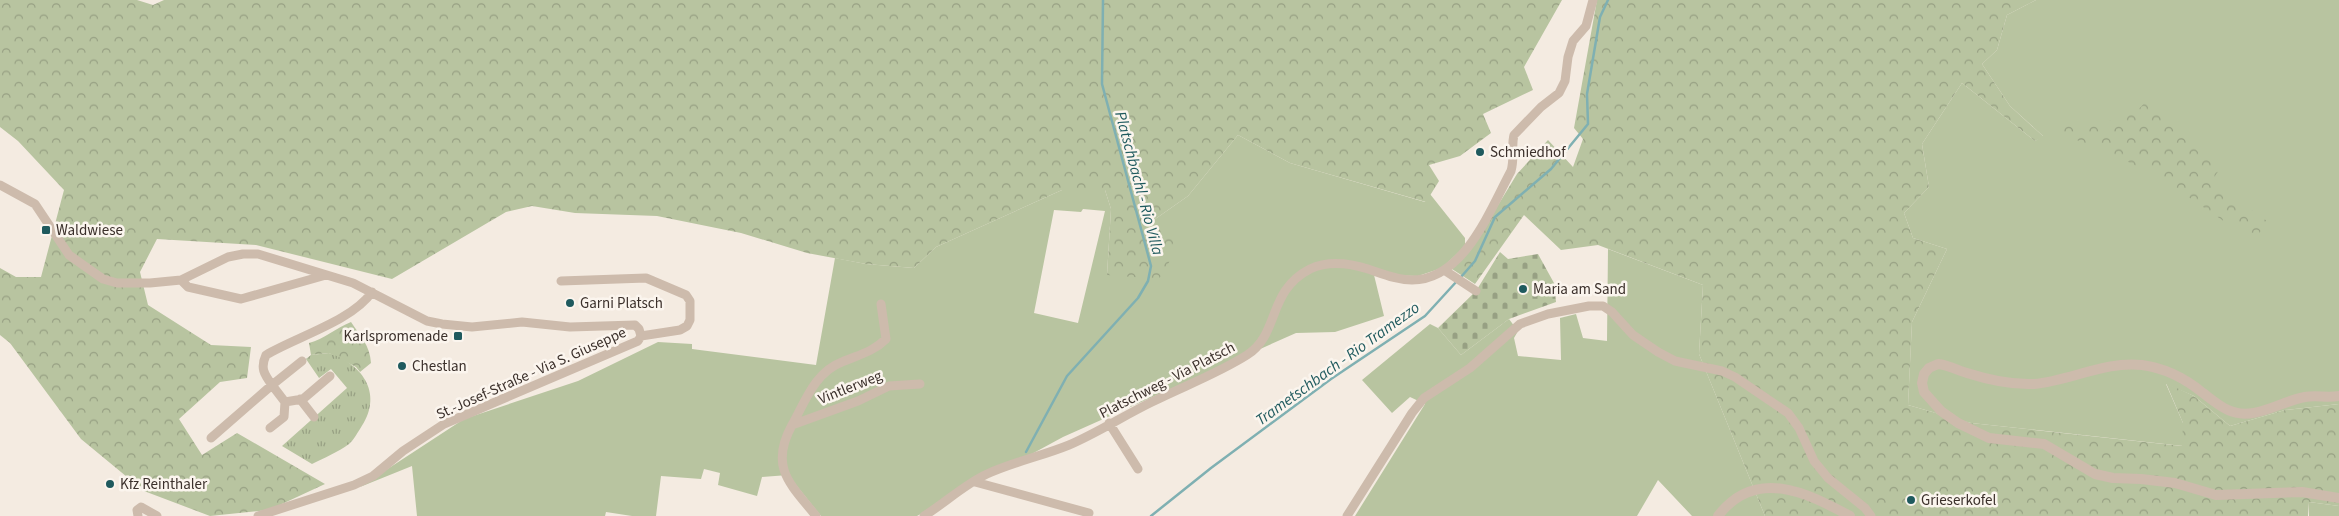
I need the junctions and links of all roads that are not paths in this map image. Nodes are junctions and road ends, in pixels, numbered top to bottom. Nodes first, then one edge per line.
1 (1593, 0) edge
2 (0, 184) edge
3 (1447, 272) junction
4 (326, 275) junction
5 (181, 280) junction
6 (561, 280) dead end
7 (1473, 289) dead end
8 (372, 292) junction
9 (882, 304) dead end
10 (641, 336) junction
11 (302, 361) dead end
12 (330, 376) dead end
13 (920, 384) dead end
14 (272, 385) junction
15 (2339, 396) edge
16 (300, 400) junction
17 (285, 402) junction
18 (314, 417) dead end
19 (1109, 423) junction
20 (792, 425) junction
21 (270, 428) dead end
22 (211, 438) dead end
23 (1138, 469) dead end
24 (975, 482) junction
25 (2339, 498) edge
26 (1089, 513) dead end
27 (138, 516) edge
28 (157, 516) edge
29 (258, 516) edge
30 (816, 516) edge
31 (924, 516) edge
32 (1347, 516) edge
33 (1718, 516) edge
34 (1850, 516) edge
35 (1871, 516) edge

1 - 3 street
2 - 5 street
3 - 7 street
3 - 19 street, Platschweg - Via Platsch
4 - 5 street
4 - 5 street, St.-Josef-Straße - Via S. Giuseppe
4 - 8 street, St.-Josef-Straße - Via S. Giuseppe
6 - 10 street
8 - 10 street, St.-Josef-Straße - Via S. Giuseppe
8 - 14 street
9 - 20 street, Vintlerweg
10 - 29 street, St.-Josef-Straße - Via S. Giuseppe
11 - 14 street
12 - 16 street
13 - 20 street, Vintlerweg
14 - 17 street
14 - 22 street
15 - 25 street
16 - 17 street
16 - 18 street
17 - 21 street
19 - 23 street
19 - 24 street, Platschweg - Via Platsch
20 - 30 street, Vintlerweg
24 - 26 street
24 - 31 street, Platschweg - Via Platsch
27 - 28 street
32 - 35 street
33 - 34 street

